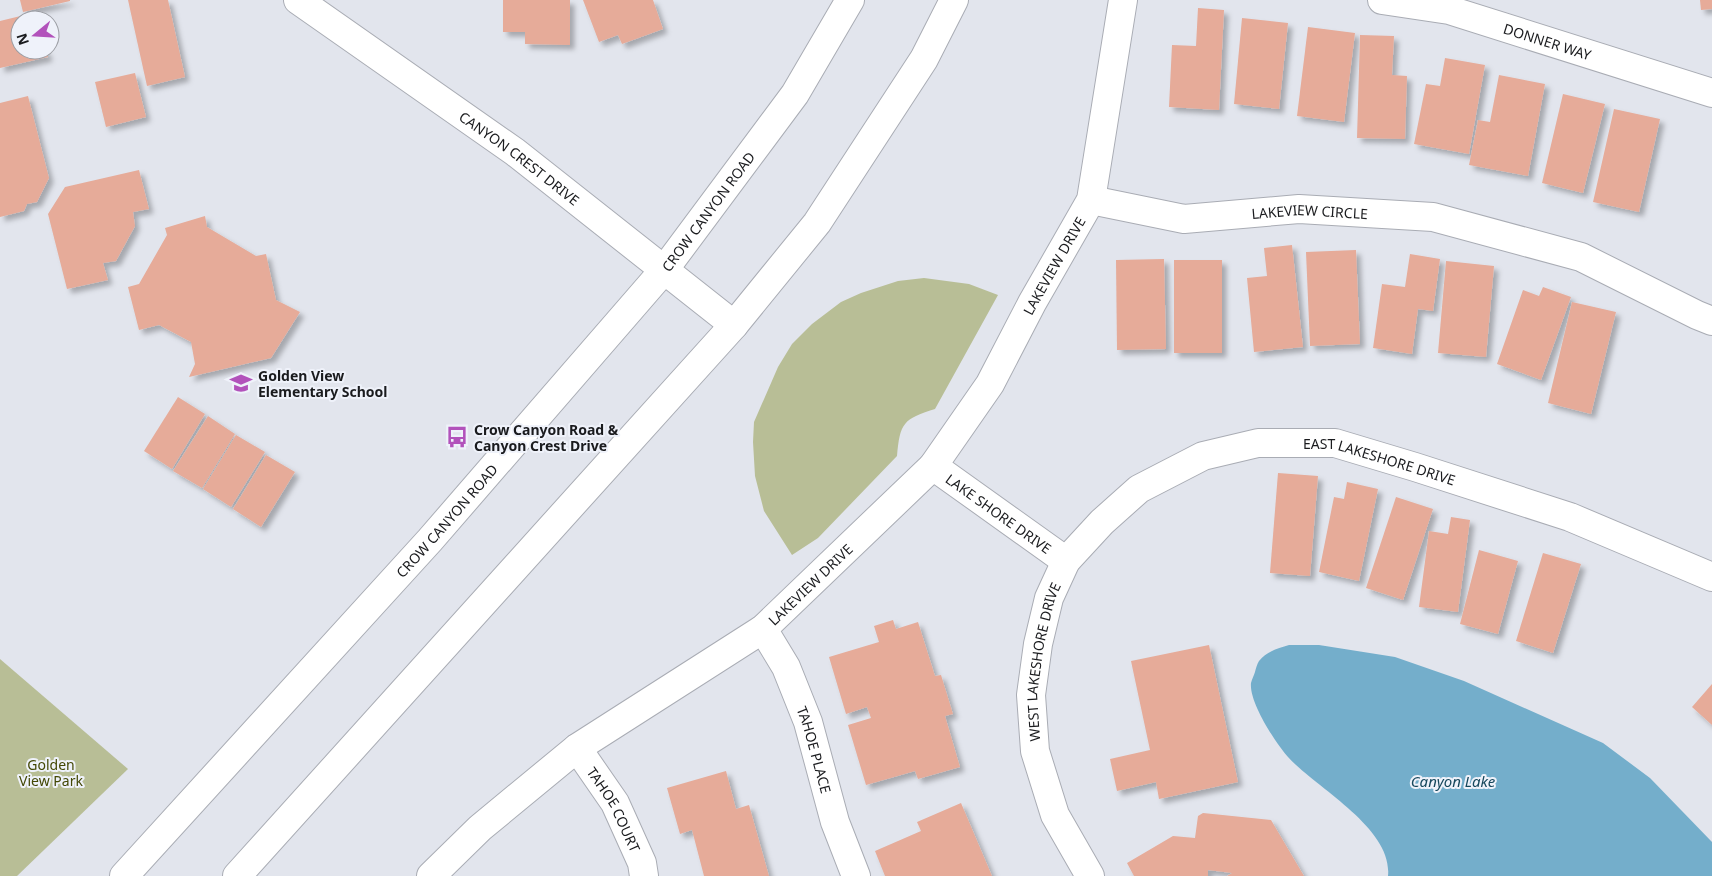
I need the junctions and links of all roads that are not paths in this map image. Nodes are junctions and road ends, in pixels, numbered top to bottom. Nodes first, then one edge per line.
1 (298, 0) edge
2 (850, 0) edge
3 (954, 0) edge
4 (1124, 0) edge
5 (1382, 0) edge
6 (1712, 94) edge
7 (1091, 200) junction
8 (664, 270) junction
9 (1712, 321) edge
10 (734, 325) junction
11 (932, 466) junction
12 (1066, 560) junction
13 (1712, 577) edge
14 (763, 629) junction
15 (578, 748) junction
16 (124, 876) edge
17 (237, 876) edge
18 (431, 876) edge
19 (644, 876) edge
20 (856, 876) edge
21 (1090, 876) edge

1 - 8 street, CANYON CREST DRIVE
2 - 8 street, CROW CANYON ROAD
3 - 10 street
4 - 7 street
5 - 6 street, DONNER WAY
7 - 9 street, LAKEVIEW CIRCLE
7 - 11 street, LAKEVIEW DRIVE
8 - 10 street, CANYON CREST DRIVE
8 - 16 street, CROW CANYON ROAD
10 - 17 street
11 - 12 street, LAKE SHORE DRIVE
11 - 14 street, LAKEVIEW DRIVE
12 - 13 street, EAST LAKESHORE DRIVE
12 - 21 street, WEST LAKESHORE DRIVE
14 - 15 street, LAKEVIEW DRIVE
14 - 20 street, TAHOE PLACE
15 - 18 street, LAKEVIEW DRIVE
15 - 19 street, TAHOE COURT

